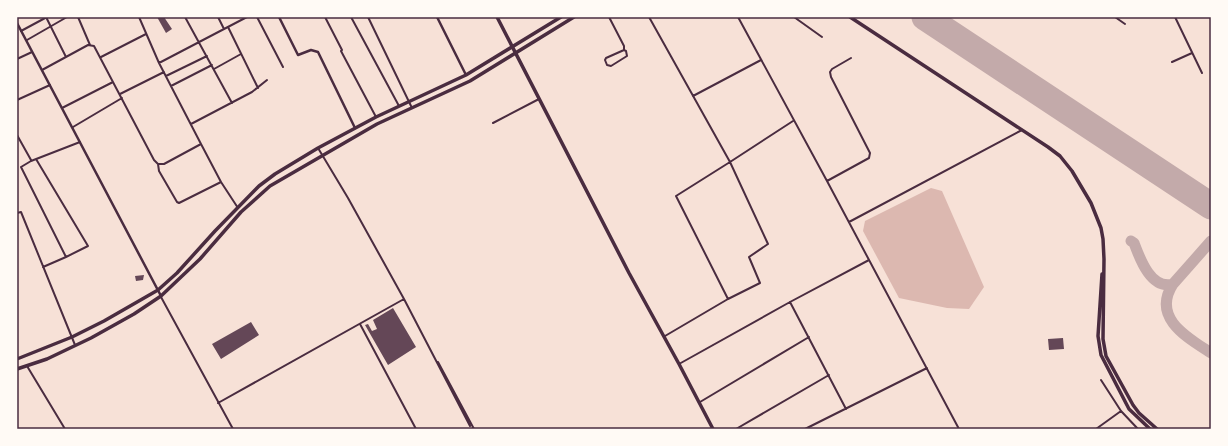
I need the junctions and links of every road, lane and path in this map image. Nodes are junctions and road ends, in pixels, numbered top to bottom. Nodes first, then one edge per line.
1 (47, 17) edge
2 (67, 17) edge
3 (78, 17) edge
4 (139, 17) edge
5 (185, 17) edge
6 (218, 17) edge
7 (247, 17) edge
8 (257, 17) edge
9 (279, 17) edge
10 (326, 17) edge
11 (352, 17) edge
12 (368, 17) edge
13 (437, 17) edge
14 (498, 17) edge
15 (561, 17) edge
16 (574, 17) edge
17 (609, 17) edge
18 (649, 17) edge
19 (738, 17) edge
20 (794, 17) edge
21 (850, 17) edge
22 (1115, 17) edge
23 (1175, 17) edge
24 (17, 23) edge
25 (1125, 24) dead end
26 (52, 26) junction
27 (228, 27) junction
28 (224, 29) junction
29 (21, 31) junction
30 (146, 34) junction
31 (822, 37) dead end
32 (27, 40) junction
33 (200, 42) junction
34 (90, 45) junction
35 (512, 48) junction
36 (624, 50) junction
37 (32, 52) junction
38 (515, 53) junction
39 (1192, 53) junction
40 (241, 54) junction
41 (207, 56) junction
42 (66, 57) junction
43 (101, 58) junction
44 (851, 58) dead end
45 (17, 59) edge
46 (761, 60) junction
47 (1172, 62) dead end
48 (159, 64) junction
49 (212, 65) junction
50 (283, 67) dead end
51 (214, 69) junction
52 (42, 70) junction
53 (164, 72) junction
54 (1202, 73) dead end
55 (466, 75) junction
56 (166, 76) junction
57 (267, 80) dead end
58 (113, 82) junction
59 (50, 85) junction
60 (171, 86) junction
61 (258, 88) junction
62 (120, 94) junction
63 (693, 96) junction
64 (122, 98) junction
65 (539, 99) junction
66 (17, 100) edge
67 (408, 102) junction
68 (232, 103) junction
69 (399, 106) junction
70 (62, 108) junction
71 (412, 108) junction
72 (376, 117) junction
73 (793, 121) junction
74 (493, 123) dead end
75 (191, 124) junction
76 (73, 127) junction
77 (355, 128) junction
78 (1022, 130) junction
79 (17, 135) edge
80 (80, 142) junction
81 (201, 144) junction
82 (318, 148) junction
83 (323, 156) junction
84 (36, 159) junction
85 (31, 161) junction
86 (730, 162) junction
87 (158, 164) junction
88 (827, 181) junction
89 (221, 182) junction
90 (237, 208) junction
91 (241, 212) junction
92 (17, 213) edge
93 (849, 222) junction
94 (66, 257) junction
95 (1104, 259) junction
96 (869, 260) junction
97 (43, 267) junction
98 (158, 290) junction
99 (161, 296) junction
100 (404, 299) junction
101 (728, 299) junction
102 (790, 302) junction
103 (360, 324) junction
104 (664, 336) junction
105 (72, 337) junction
106 (809, 337) junction
107 (75, 346) junction
108 (17, 359) edge
109 (679, 364) junction
110 (27, 366) junction
111 (927, 368) junction
112 (17, 370) edge
113 (829, 375) junction
114 (1101, 380) dead end
115 (699, 402) junction
116 (218, 403) junction
117 (846, 409) junction
118 (1120, 411) junction
119 (470, 426) dead end
120 (64, 429) edge
121 (233, 429) edge
122 (416, 429) edge
123 (474, 429) edge
124 (713, 429) edge
125 (736, 429) edge
126 (805, 429) edge
127 (959, 429) edge
128 (1096, 429) edge
129 (1138, 429) edge
130 (1150, 429) edge
131 (1157, 429) edge

1 - 26 street
1 - 29 street
2 - 26 street
3 - 34 street
4 - 30 street
5 - 33 street
6 - 28 street
7 - 27 street
8 - 50 street
9 - 77 street
10 - 72 street
11 - 69 street
12 - 67 street
13 - 55 street
14 - 35 main road
15 - 35 main road
16 - 38 main road
17 - 36 street
18 - 63 street
19 - 46 street
20 - 31 street
21 - 78 main road
22 - 25 street
23 - 39 street
24 - 29 street
26 - 32 street
26 - 42 street
27 - 28 street
27 - 40 street
28 - 33 street
29 - 32 street
30 - 43 street
30 - 48 street
32 - 37 street
33 - 41 street
33 - 48 street
34 - 42 street
34 - 43 street
35 - 38 main road
35 - 55 main road
36 - 36 street
37 - 45 street
37 - 52 street
38 - 65 main road
38 - 71 main road
39 - 47 street
39 - 54 street
40 - 51 street
40 - 61 street
41 - 49 street
41 - 56 street
42 - 52 street
43 - 58 street
44 - 88 street
46 - 63 street
46 - 73 street
48 - 53 street
49 - 51 street
49 - 60 street
51 - 68 street
52 - 59 street
53 - 56 street
53 - 62 street
55 - 67 main road
56 - 60 street
57 - 61 street
58 - 62 street
58 - 70 street
59 - 66 street
59 - 70 street
60 - 75 street
61 - 68 street
62 - 64 street
63 - 86 street
64 - 76 street
64 - 87 street
65 - 74 street
65 - 104 main road
67 - 69 main road
67 - 71 street
68 - 75 street
69 - 72 main road
70 - 76 street
71 - 83 main road
72 - 77 main road
73 - 86 street
73 - 88 street
75 - 81 street
76 - 80 street
77 - 82 main road
78 - 93 street
78 - 95 main road
79 - 85 street
80 - 84 street
80 - 98 street
81 - 87 street
81 - 89 street
82 - 83 street
82 - 90 main road
83 - 91 main road
83 - 100 street
84 - 85 street
84 - 94 street
85 - 94 street
86 - 101 street
86 - 101 street
87 - 89 street
88 - 93 street
89 - 90 street
90 - 91 street
90 - 98 main road
91 - 99 main road
92 - 97 street
93 - 96 street
94 - 97 street
95 - 130 main road
95 - 131 main road
96 - 102 street
96 - 111 street
97 - 105 street
98 - 99 street
98 - 105 main road
99 - 107 main road
99 - 116 street
100 - 103 street
100 - 119 street
100 - 123 street
101 - 104 street
102 - 106 street
102 - 109 street
103 - 116 street
103 - 122 street
104 - 109 main road
105 - 107 street
105 - 108 main road
106 - 113 street
106 - 115 street
107 - 110 main road
109 - 115 main road
110 - 112 main road
110 - 120 street
111 - 117 street
111 - 127 street
113 - 117 street
113 - 125 street
114 - 118 street
115 - 124 main road
116 - 121 street
117 - 126 street
118 - 128 street
118 - 129 street

